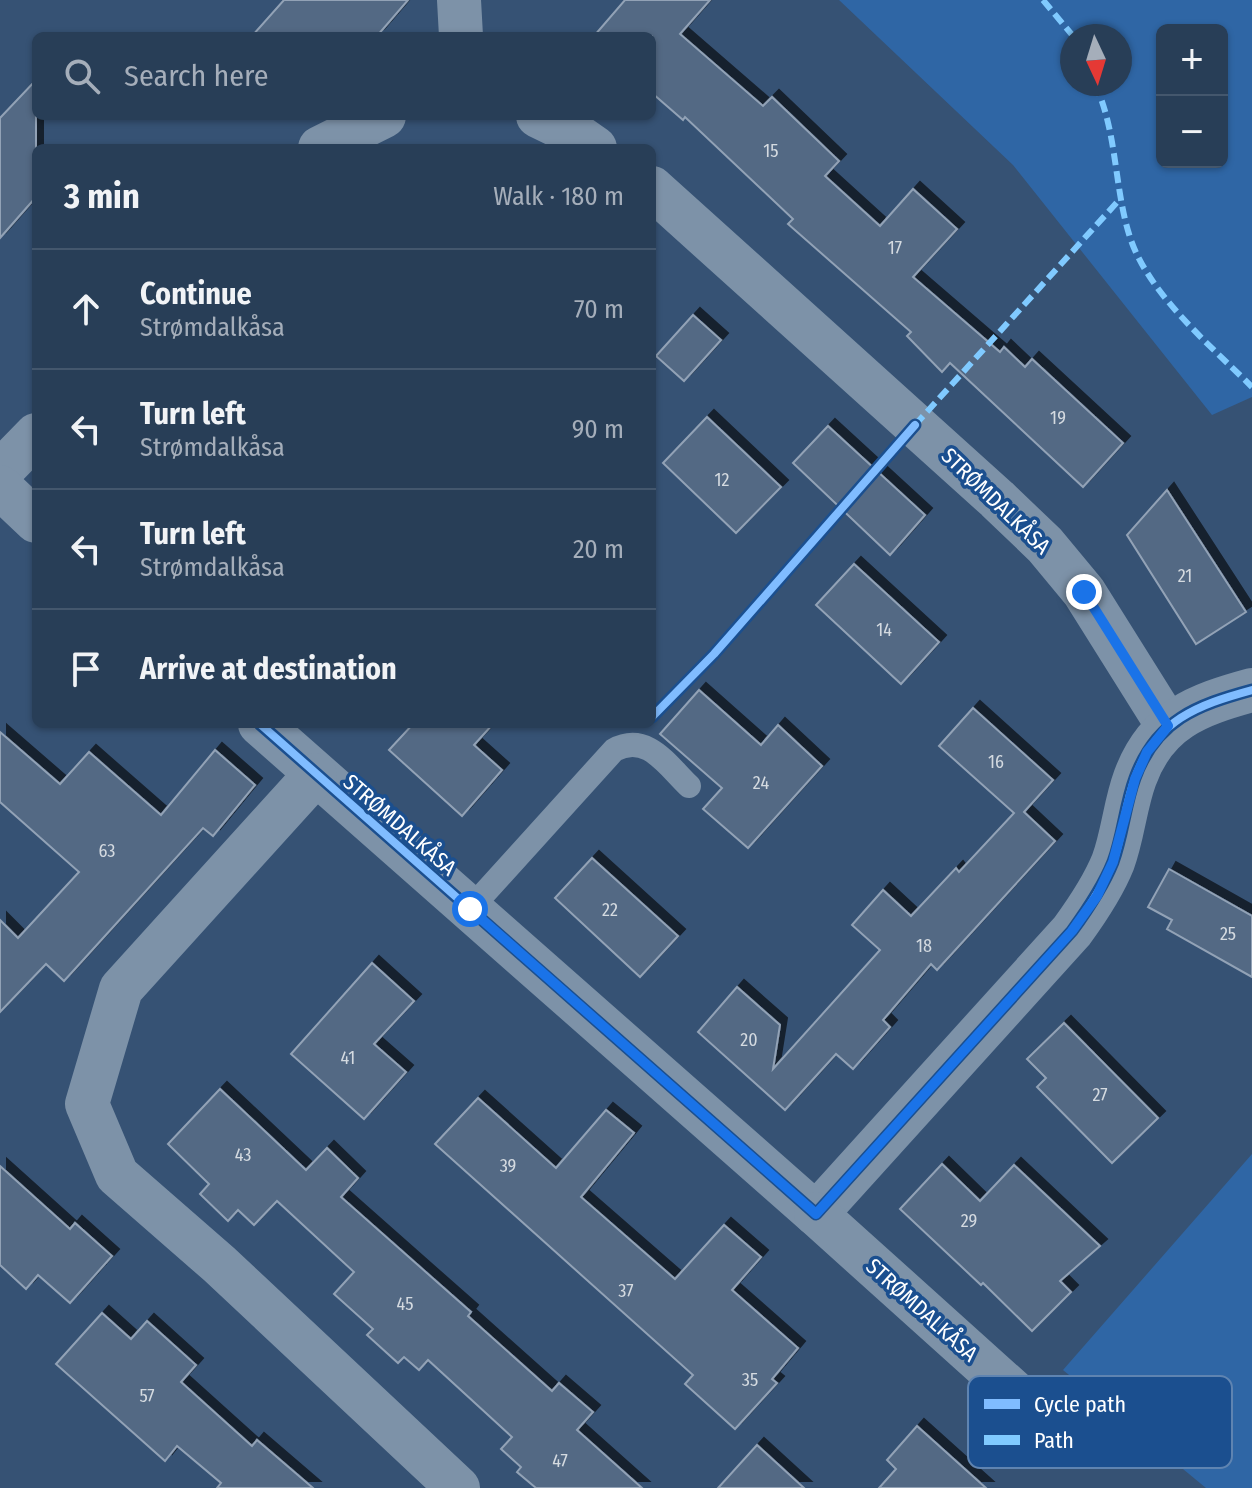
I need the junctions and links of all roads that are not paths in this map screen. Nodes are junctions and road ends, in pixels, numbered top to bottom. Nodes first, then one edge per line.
1 (459, 0) edge
2 (461, 32) edge
3 (376, 120) edge
4 (546, 120) edge
5 (328, 144) edge
6 (589, 144) edge
7 (656, 192) edge
8 (32, 439) edge
9 (0, 472) edge
10 (0, 487) edge
11 (32, 517) edge
12 (1252, 690) edge
13 (1168, 726) junction
14 (264, 728) edge
15 (315, 775) junction
16 (689, 786) dead end
17 (470, 909) junction
18 (816, 1214) junction
19 (996, 1376) edge
20 (458, 1488) edge

1 - 2 street
3 - 5 street
4 - 6 street
7 - 13 street, STRØMDALKÅSA
8 - 9 street
10 - 11 street
12 - 13 street
13 - 18 street
14 - 15 street, STRØMDALKÅSA
15 - 17 street, STRØMDALKÅSA
15 - 20 street, STRØMDALKÅSA
16 - 17 lane
17 - 18 street, STRØMDALKÅSA
18 - 19 street, STRØMDALKÅSA

